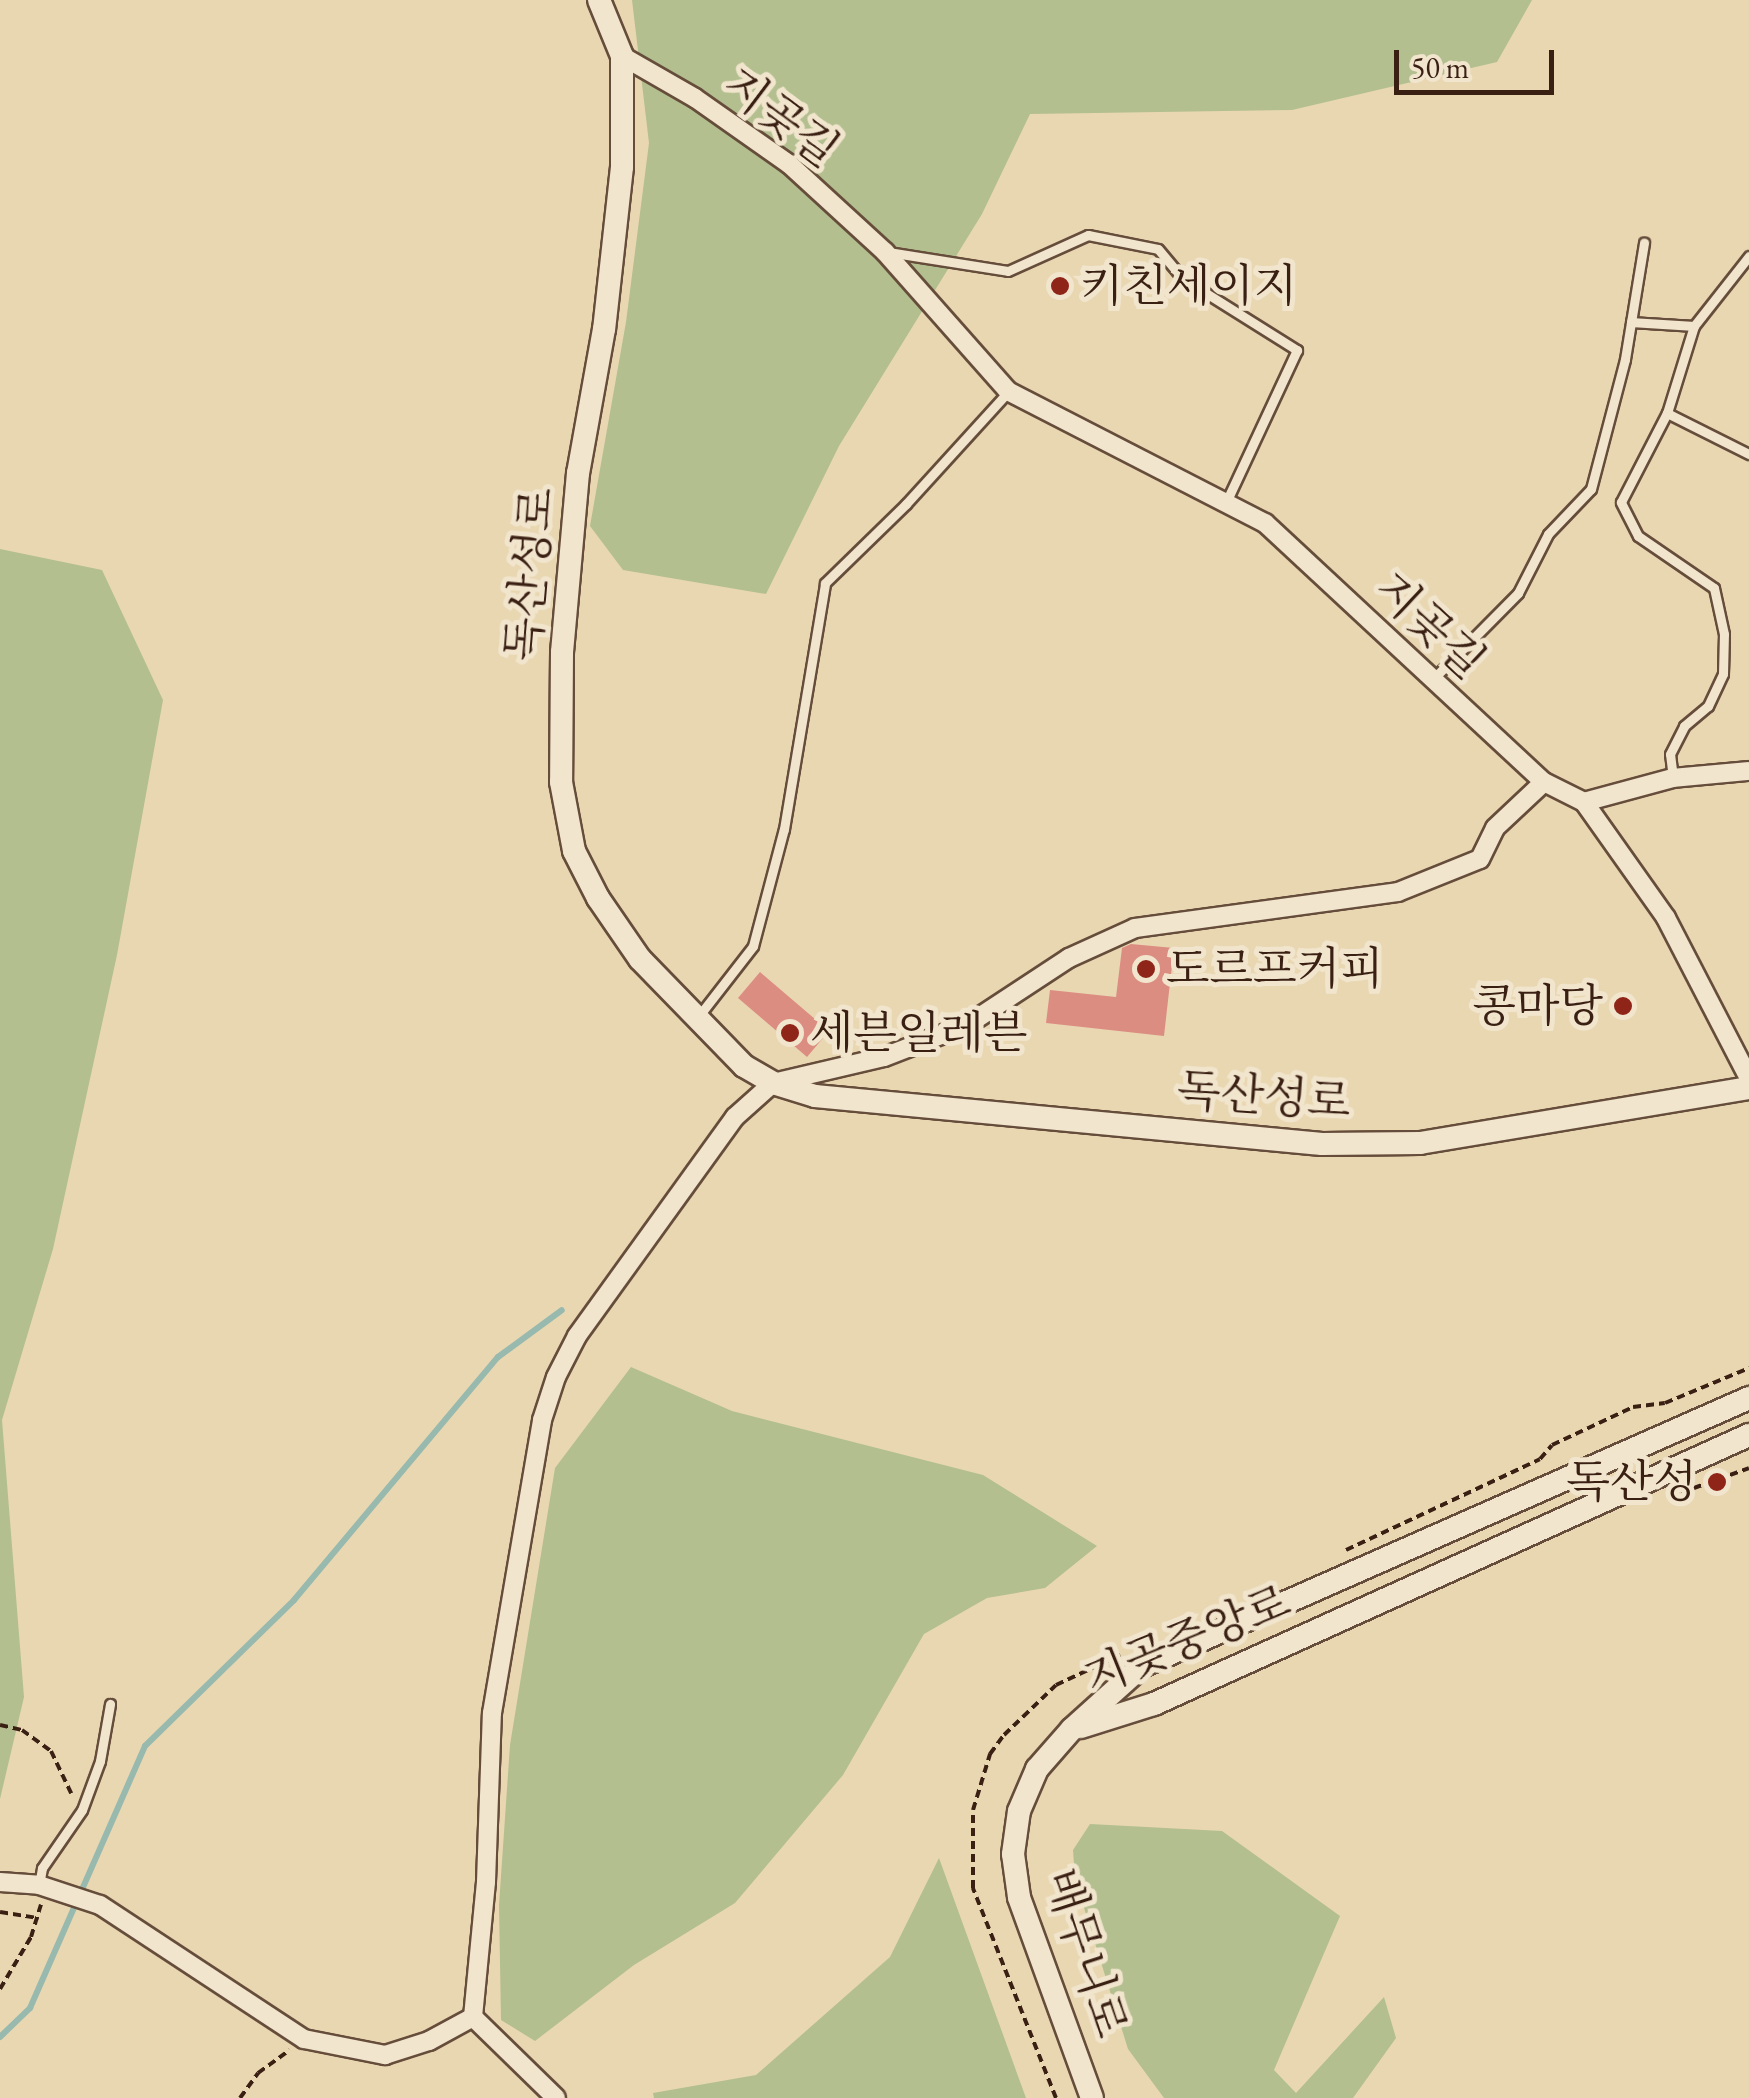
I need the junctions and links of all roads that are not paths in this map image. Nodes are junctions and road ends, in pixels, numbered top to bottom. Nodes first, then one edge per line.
1 (599, 0) edge
2 (622, 56) junction
3 (1644, 244) dead end
4 (885, 252) junction
5 (1749, 256) edge
6 (1632, 322) junction
7 (1694, 326) junction
8 (1008, 391) junction
9 (1667, 413) junction
10 (1749, 454) edge
11 (1226, 502) junction
12 (1433, 679) junction
13 (1749, 770) edge
14 (1673, 778) junction
15 (1544, 782) junction
16 (1584, 802) junction
17 (696, 1020) junction
18 (1749, 1078) edge
19 (773, 1083) junction
20 (1749, 1088) edge
21 (1749, 1398) edge
22 (1749, 1435) edge
23 (110, 1704) dead end
24 (1072, 1729) junction
25 (0, 1882) edge
26 (39, 1885) junction
27 (474, 2018) junction
28 (556, 2098) edge
29 (1092, 2098) edge

1 - 2 street, 독산성로
2 - 4 street, 지곶길
2 - 17 street, 독산성로
3 - 6 lane
4 - 8 street, 지곶길
4 - 11 lane
5 - 7 lane
6 - 7 lane
6 - 12 lane
7 - 9 lane
8 - 11 street, 지곶길
8 - 17 lane
9 - 10 lane
9 - 14 lane
11 - 12 street, 지곶길
12 - 15 street, 지곶길
13 - 14 street
14 - 16 street
15 - 16 street, 지곶길
15 - 19 street
16 - 18 street, 지곶길
17 - 19 street, 독산성로
19 - 20 street, 독산성로
19 - 27 street
21 - 24 street, 지곶중앙로
22 - 24 street, 지곶중앙로
23 - 26 lane
24 - 29 street, 배무니로
25 - 26 street
26 - 27 street
27 - 28 street

